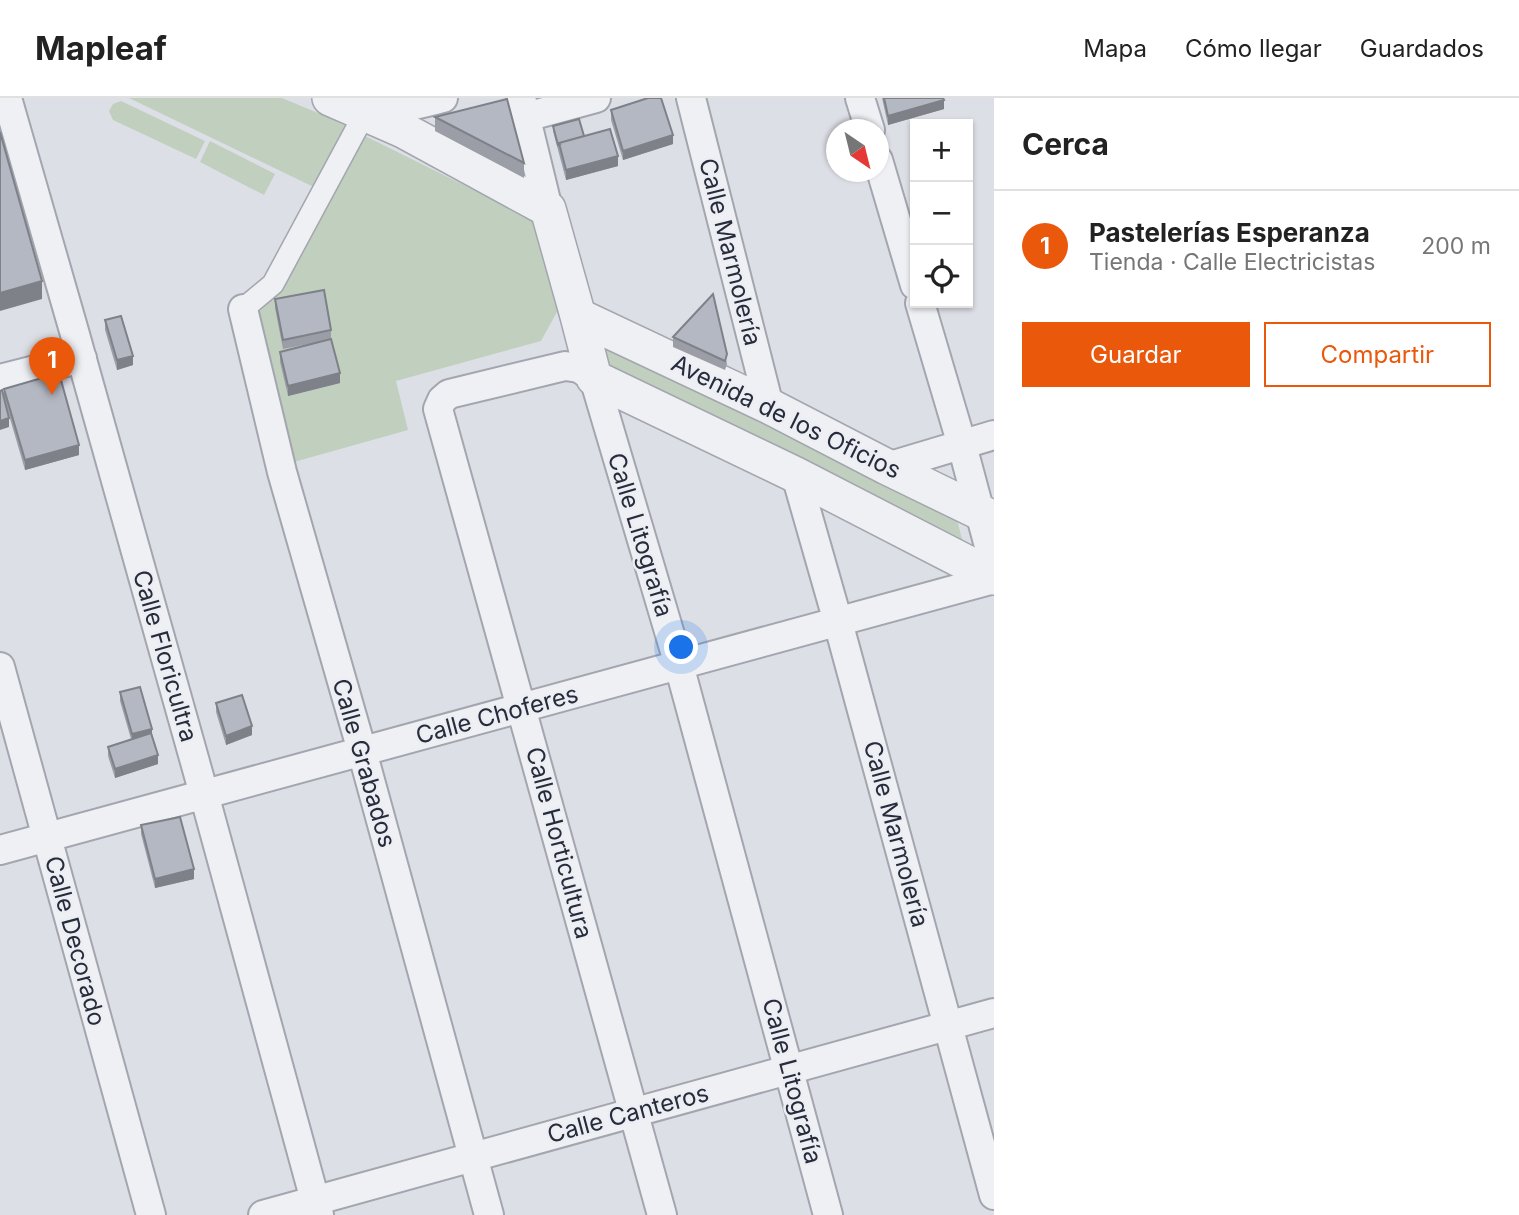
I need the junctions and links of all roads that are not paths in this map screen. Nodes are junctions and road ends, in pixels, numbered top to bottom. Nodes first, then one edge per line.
1 (7, 98) edge
2 (443, 98) edge
3 (596, 98) edge
4 (691, 98) edge
5 (860, 98) edge
6 (351, 104) edge
7 (519, 104) edge
8 (867, 119) edge
9 (885, 182) edge
10 (548, 209) junction
11 (910, 268) edge
12 (921, 308) edge
13 (243, 309) joint
14 (578, 316) junction
15 (82, 358) junction
16 (593, 378) junction
17 (0, 379) edge
18 (769, 406) junction
19 (994, 435) edge
20 (962, 445) junction
21 (887, 467) junction
22 (796, 475) junction
23 (987, 516) edge
24 (994, 565) edge
25 (994, 578) edge
26 (838, 622) junction
27 (679, 665) junction
28 (0, 667) edge
29 (522, 708) junction
30 (362, 751) junction
31 (204, 794) junction
32 (46, 837) junction
33 (0, 850) edge
34 (994, 1013) edge
35 (948, 1026) junction
36 (789, 1069) junction
37 (633, 1113) junction
38 (473, 1157) junction
39 (994, 1195) edge
40 (317, 1208) edge
41 (150, 1215) edge
42 (263, 1215) edge
43 (489, 1215) edge
44 (662, 1215) edge
45 (828, 1215) edge

1 - 15 street, Calle Floricultra
2 - 6 street
3 - 7 street
4 - 18 street, Calle Marmolería
5 - 8 street
6 - 10 street
6 - 13 street
7 - 10 street, Calle Litografía
9 - 11 street
10 - 14 street, Calle Litografía
12 - 20 street
13 - 30 street, Calle Grabados
14 - 16 street, Calle Litografía
14 - 18 street, Avenida de los Oficios
15 - 17 street
15 - 31 street, Calle Floricultra
16 - 22 street, Avenida de los Oficios
16 - 27 street, Calle Litografía
16 - 29 street, Calle Horticultura
18 - 21 street, Avenida de los Oficios
19 - 20 street
20 - 21 street
20 - 23 street
21 - 23 street, Avenida de los Oficios
22 - 25 street, Avenida de los Oficios
22 - 26 street, Calle Marmolería
23 - 24 street
25 - 26 street, Calle Choferes
26 - 27 street, Calle Choferes
26 - 35 street, Calle Marmolería
27 - 29 street, Calle Choferes
27 - 36 street, Calle Litografía
28 - 32 street, Calle Decorado
29 - 30 street, Calle Choferes
29 - 37 street, Calle Horticultura
30 - 31 street, Calle Choferes
30 - 38 street, Calle Grabados
31 - 32 street, Calle Choferes
31 - 40 street, Calle Floricultra
32 - 33 street, Calle Choferes
32 - 41 street, Calle Decorado
34 - 35 street, Calle Canteros
35 - 36 street, Calle Canteros
35 - 39 street, Calle Marmolería
36 - 37 street, Calle Canteros
36 - 45 street, Calle Litografía
37 - 38 street, Calle Canteros
37 - 44 street, Calle Horticultura
38 - 40 street, Calle Canteros
38 - 43 street, Calle Grabados
40 - 42 street, Calle Canteros

